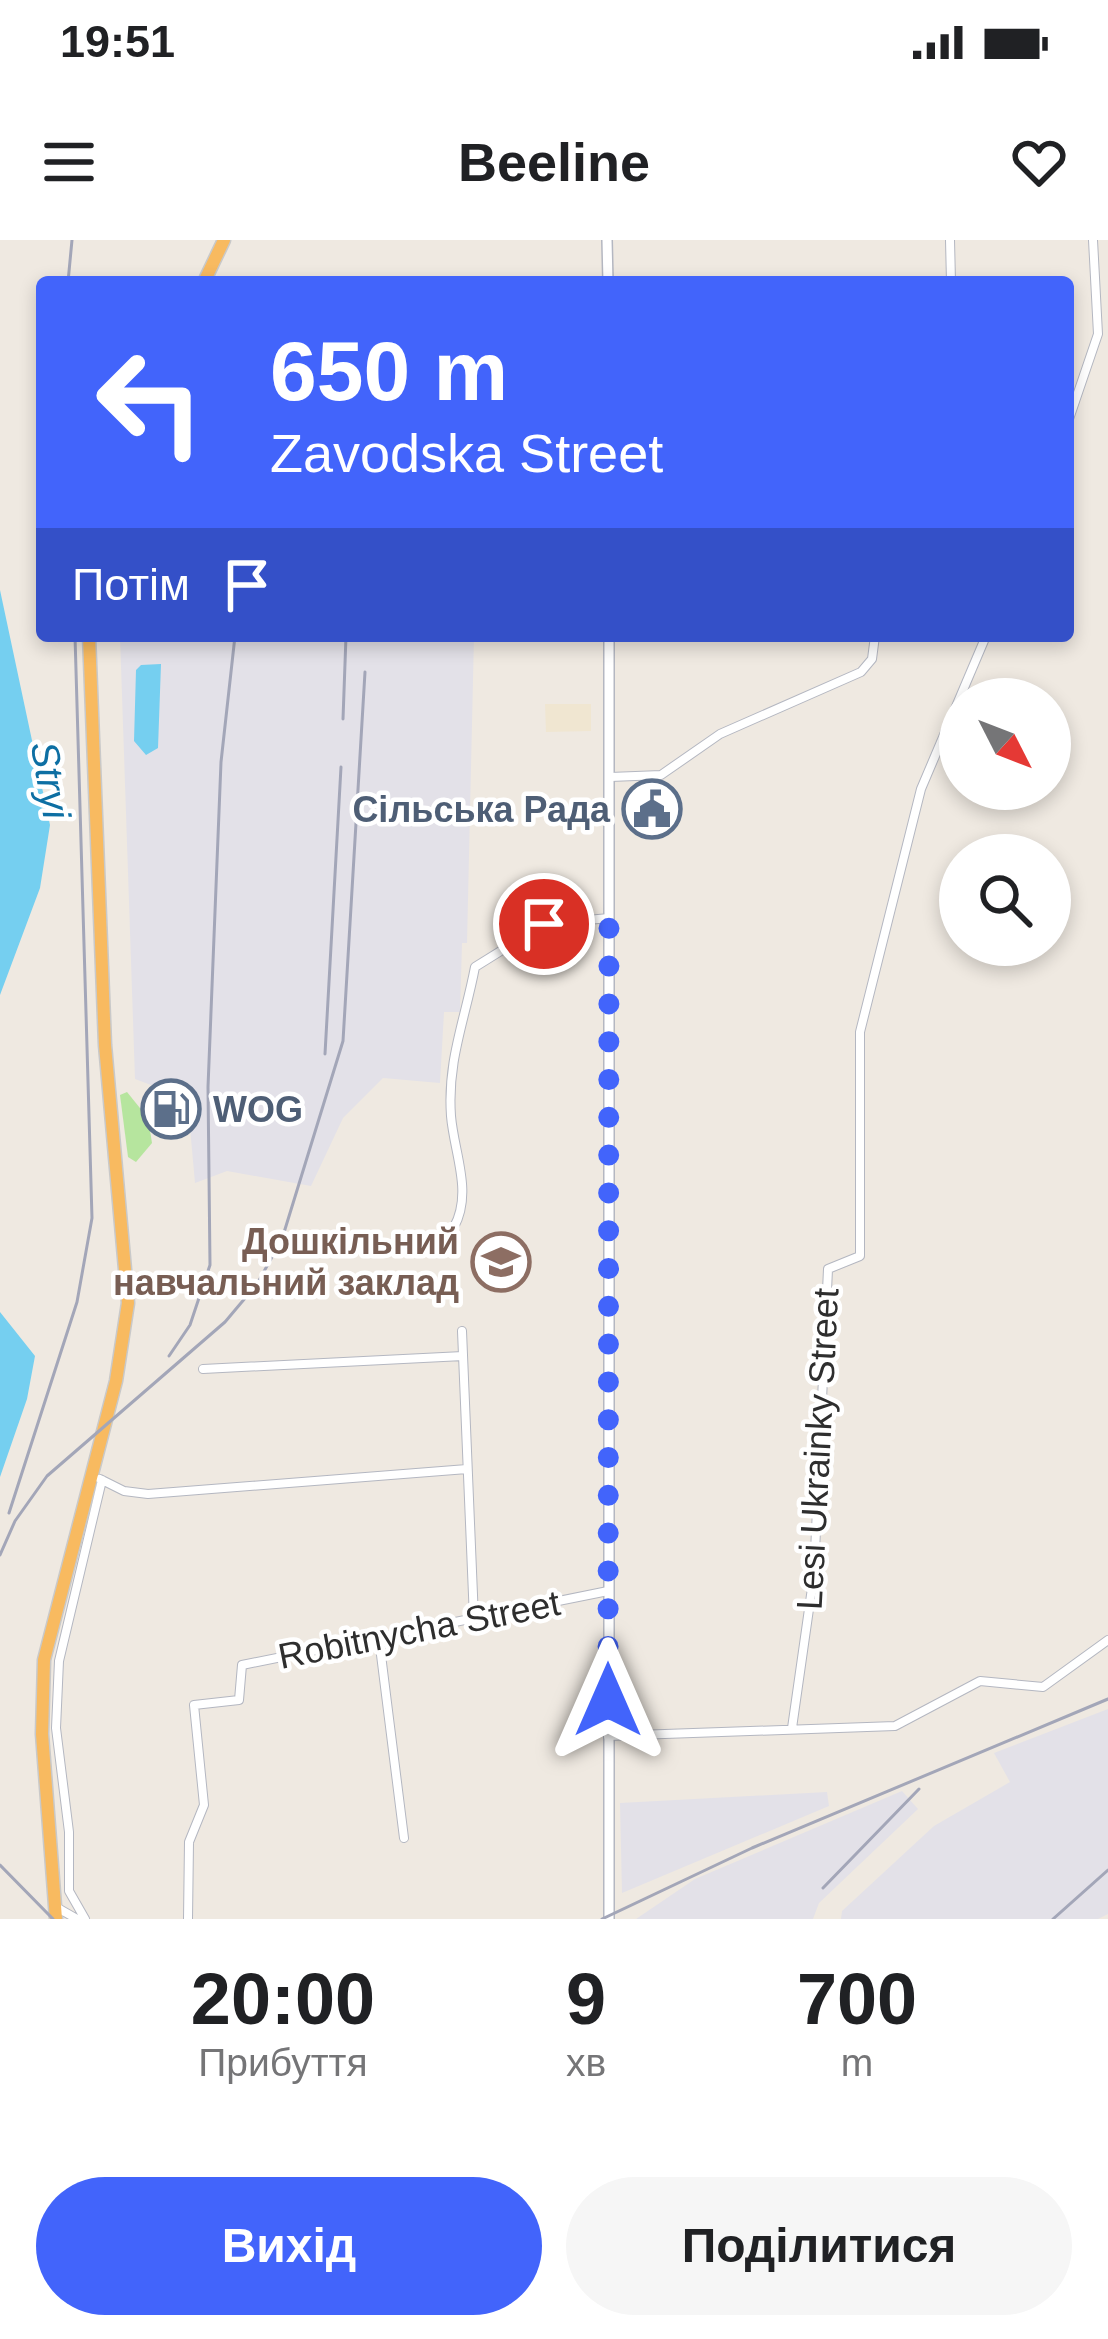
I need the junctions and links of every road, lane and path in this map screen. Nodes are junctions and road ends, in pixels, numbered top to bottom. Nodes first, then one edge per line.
1 (224, 240) edge
2 (607, 240) edge
3 (950, 240) edge
4 (1094, 240) edge
5 (207, 276) edge
6 (608, 276) edge
7 (950, 276) edge
8 (1074, 404) edge
9 (88, 642) edge
10 (609, 642) edge
11 (873, 642) edge
12 (983, 642) edge
13 (610, 777) junction
14 (609, 918) junction
15 (454, 1227) dead end
16 (462, 1331) dead end
17 (463, 1357) junction
18 (202, 1369) dead end
19 (466, 1469) junction
20 (95, 1477) junction
21 (608, 1591) junction
22 (473, 1619) junction
23 (379, 1640) junction
24 (1108, 1640) edge
25 (793, 1727) junction
26 (608, 1736) junction
27 (404, 1838) dead end
28 (55, 1913) edge
29 (609, 1914) edge
30 (81, 1919) edge
31 (188, 1919) edge

1 - 5 highway
2 - 6 street
3 - 7 street
4 - 8 street
9 - 20 highway
10 - 13 street
11 - 13 street
12 - 25 street, Lesi Ukrainky Street
13 - 14 street
14 - 15 street
14 - 21 street
16 - 17 street
17 - 18 street
17 - 19 street
19 - 20 street
19 - 22 street
20 - 28 highway
20 - 30 street
21 - 22 street, Robitnycha Street
21 - 26 street
22 - 23 street, Robitnycha Street
23 - 27 street
23 - 31 street, Robitnycha Street
24 - 25 street
25 - 26 street
26 - 29 street
28 - 30 street

